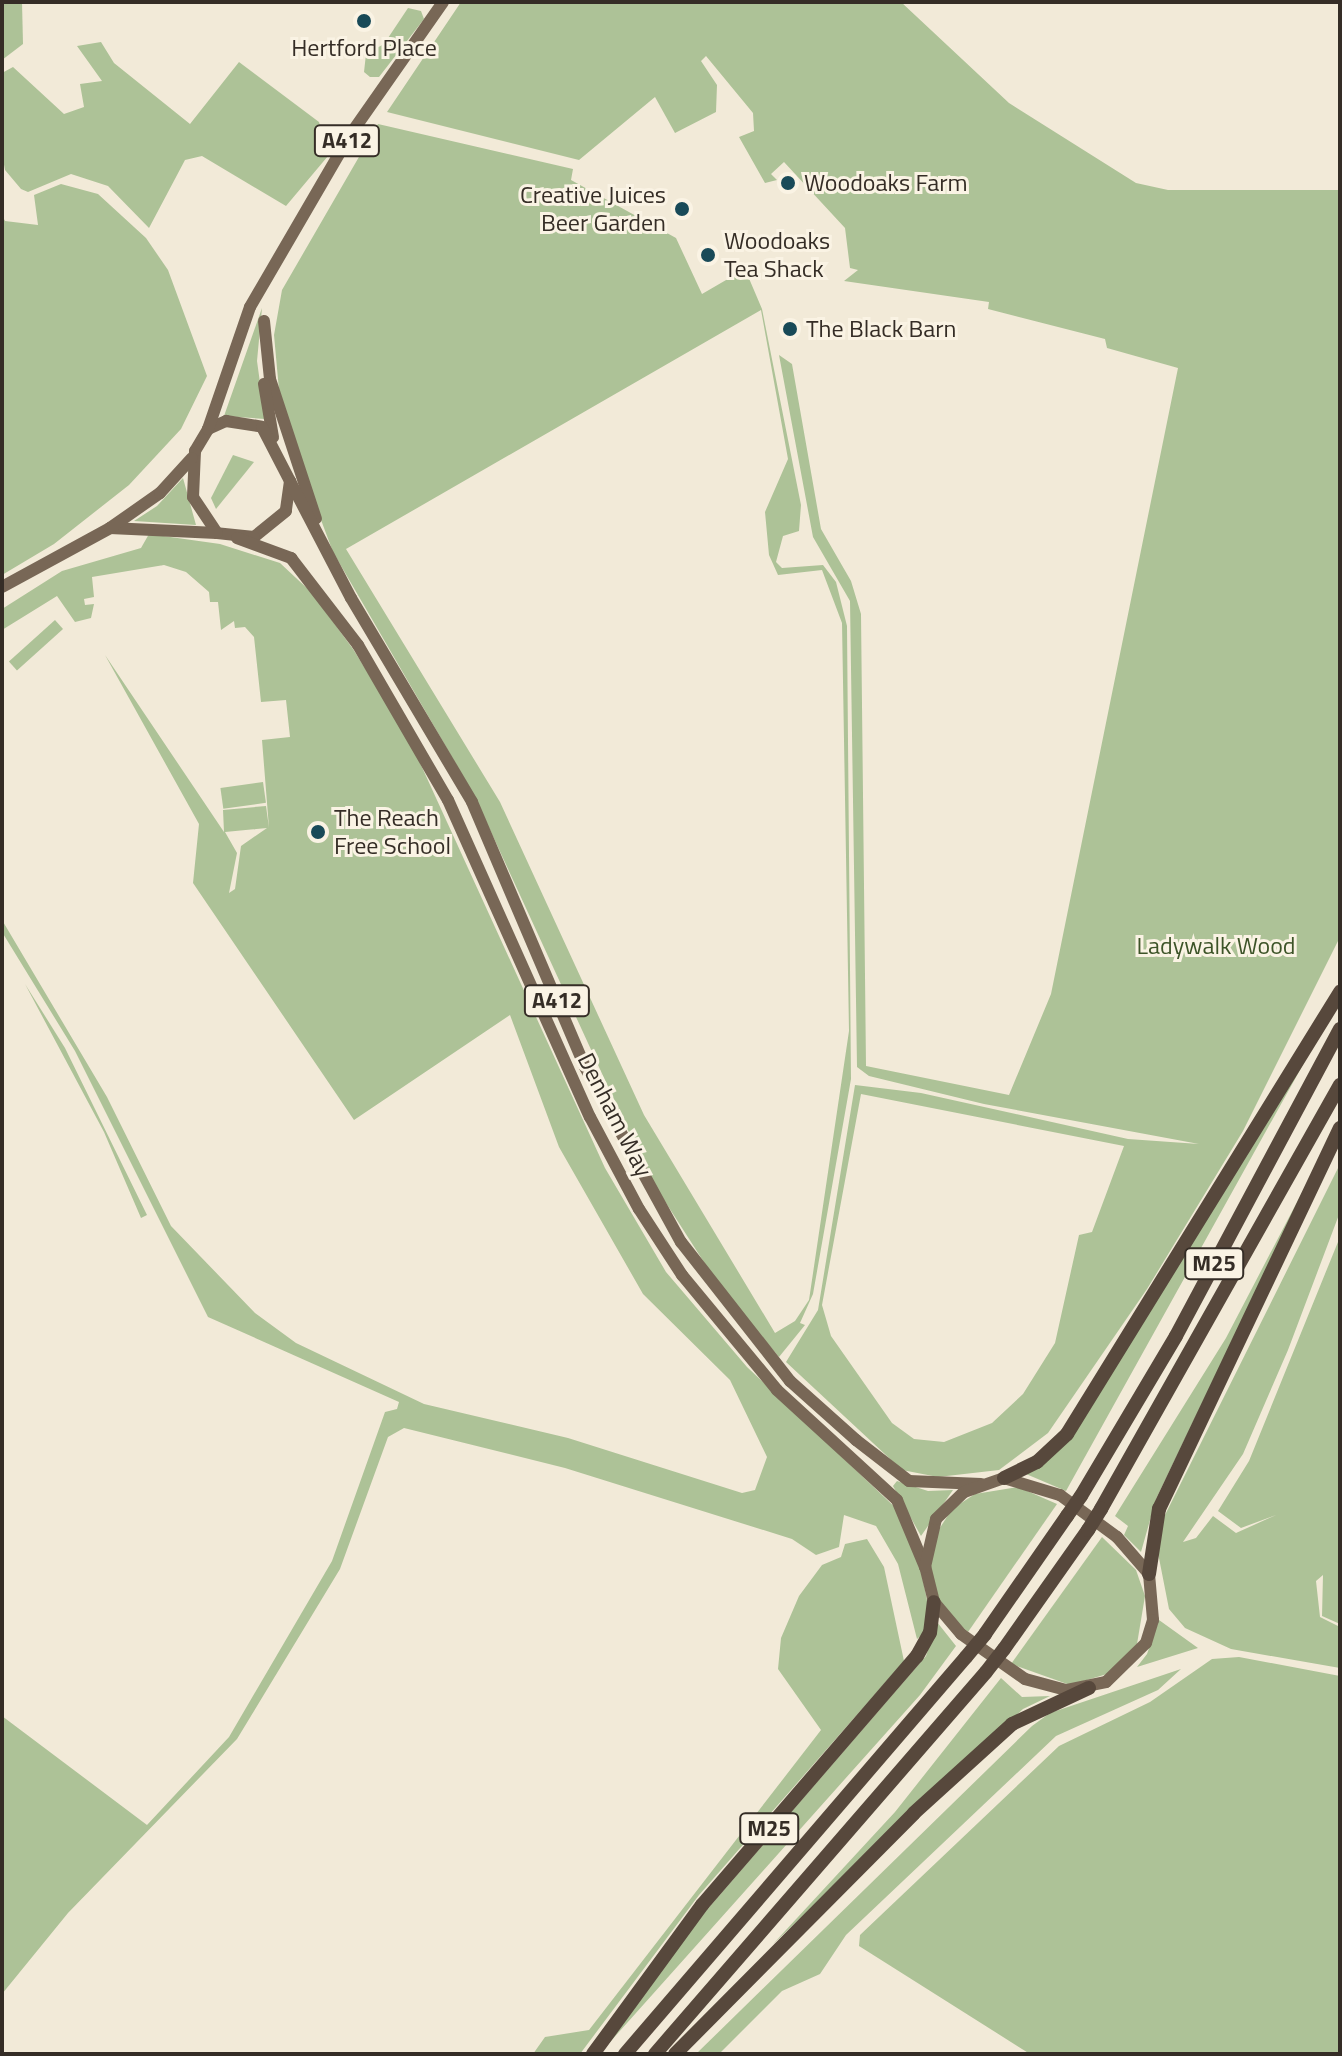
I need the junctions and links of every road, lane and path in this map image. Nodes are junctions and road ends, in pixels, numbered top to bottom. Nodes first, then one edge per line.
1 (443, 2) edge
2 (264, 289) junction
3 (264, 321) junction
4 (208, 429) junction
5 (273, 440) junction
6 (192, 458) junction
7 (290, 481) junction
8 (110, 528) junction
9 (217, 533) junction
10 (237, 538) junction
11 (327, 553) junction
12 (2, 587) edge
13 (1340, 992) edge
14 (1340, 1029) edge
15 (1340, 1085) edge
16 (1340, 1128) edge
17 (1004, 1478) junction
18 (981, 1484) junction
19 (925, 1567) junction
20 (1149, 1574) junction
21 (934, 1602) junction
22 (1089, 1688) junction
23 (593, 2054) edge
24 (625, 2054) edge
25 (655, 2054) edge
26 (675, 2054) edge

1 - 2 main road, A412
2 - 3 main road, A412
2 - 4 main road, A412
3 - 5 main road, A412
3 - 11 main road, A412
4 - 5 main road
4 - 6 main road
5 - 7 main road
6 - 8 main road
6 - 9 main road
7 - 10 main road
7 - 11 main road, Denham Way / A412
8 - 9 main road
8 - 12 main road
9 - 10 main road
10 - 19 main road, Denham Way / A412
11 - 18 main road, Denham Way / A412
13 - 17 highway, M25
14 - 24 highway, M25, bridge
15 - 25 highway, M25, bridge
16 - 20 highway, M25
17 - 18 main road
17 - 20 main road
18 - 19 main road
19 - 21 main road
20 - 22 main road
21 - 22 main road
21 - 23 highway, M25
22 - 26 highway

